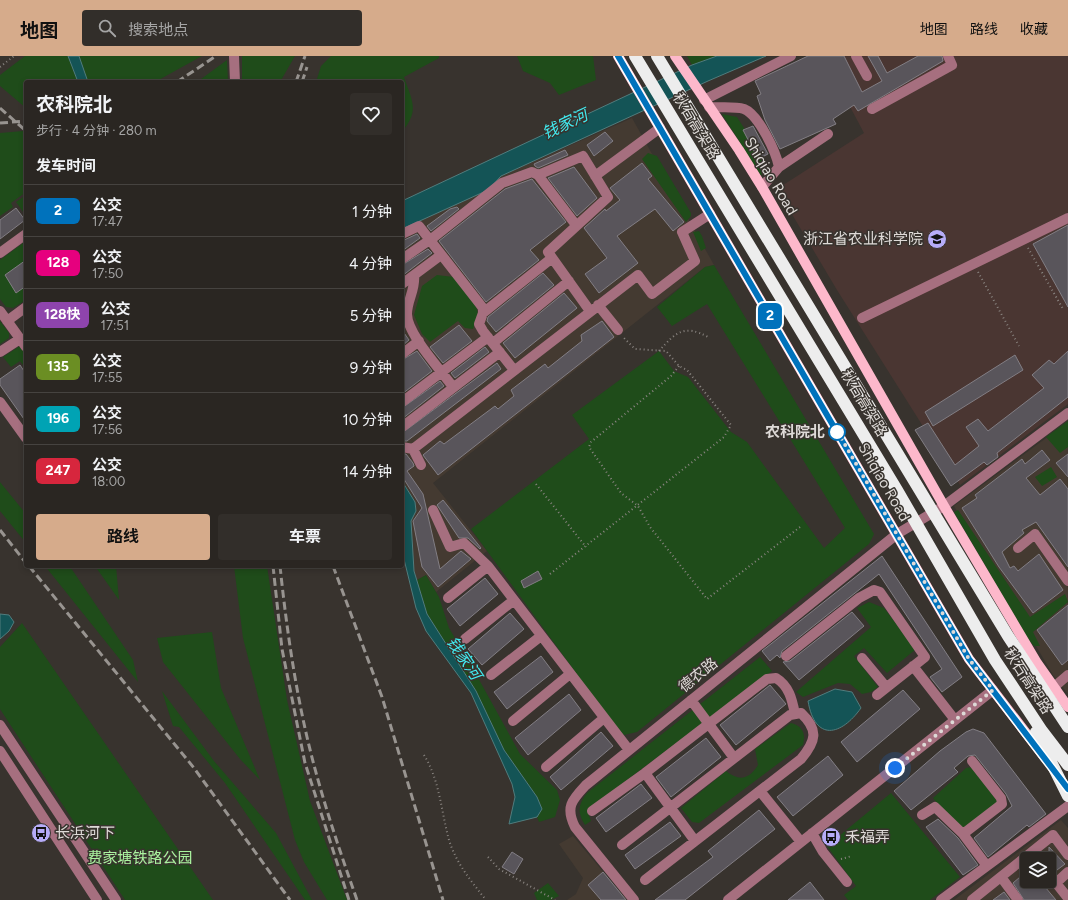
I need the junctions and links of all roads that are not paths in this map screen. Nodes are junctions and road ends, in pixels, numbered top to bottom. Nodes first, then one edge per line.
1 (234, 56) edge
2 (618, 56) edge
3 (635, 56) edge
4 (657, 56) edge
5 (791, 56) edge
6 (856, 56) edge
7 (948, 56) edge
8 (677, 59) edge
9 (867, 76) dead end
10 (235, 80) edge
11 (705, 100) junction
12 (872, 109) dead end
13 (660, 128) junction
14 (828, 134) dead end
15 (779, 167) junction
16 (538, 175) junction
17 (595, 176) junction
18 (762, 187) junction
19 (710, 214) junction
20 (1068, 218) edge
21 (576, 225) junction
22 (404, 233) edge
23 (24, 235) edge
24 (428, 240) junction
25 (0, 253) edge
26 (441, 255) junction
27 (404, 258) edge
28 (552, 258) junction
29 (414, 275) junction
30 (569, 281) junction
31 (404, 282) edge
32 (406, 305) edge
33 (594, 308) junction
34 (24, 309) edge
35 (0, 311) edge
36 (484, 313) junction
37 (862, 318) dead end
38 (7, 321) junction
39 (406, 329) edge
40 (618, 330) road end
41 (490, 340) junction
42 (419, 341) junction
43 (23, 343) edge
44 (0, 352) edge
45 (404, 352) edge
46 (500, 352) junction
47 (514, 370) junction
48 (442, 372) junction
49 (453, 387) junction
50 (404, 400) edge
51 (0, 402) edge
52 (1068, 413) edge
53 (404, 425) edge
54 (24, 435) edge
55 (404, 447) edge
56 (413, 449) junction
57 (422, 465) dead end
58 (944, 506) junction
59 (433, 510) dead end
60 (897, 534) junction
61 (1018, 548) dead end
62 (488, 566) junction
63 (1068, 581) edge
64 (448, 598) dead end
65 (514, 600) junction
66 (541, 636) junction
67 (465, 639) dead end
68 (786, 656) dead end
69 (862, 658) dead end
70 (913, 666) junction
71 (570, 674) junction
72 (491, 675) dead end
73 (1068, 675) edge
74 (1054, 686) junction
75 (886, 687) junction
76 (993, 690) junction
77 (877, 695) dead end
78 (1019, 697) junction
79 (691, 700) junction
80 (1068, 707) edge
81 (795, 714) junction
82 (604, 718) junction
83 (956, 720) junction
84 (513, 721) dead end
85 (709, 724) junction
86 (0, 725) edge
87 (1068, 727) edge
88 (629, 750) junction
89 (0, 751) edge
90 (734, 758) junction
91 (972, 762) dead end
92 (1068, 765) edge
93 (546, 767) dead end
94 (645, 773) junction
95 (1068, 789) edge
96 (760, 790) junction
97 (1068, 796) edge
98 (1068, 806) edge
99 (670, 808) junction
100 (592, 811) dead end
101 (922, 815) dead end
102 (812, 833) junction
103 (963, 834) junction
104 (695, 841) junction
105 (800, 842) junction
106 (622, 845) dead end
107 (1068, 856) edge
108 (987, 866) junction
109 (1068, 872) edge
110 (1001, 877) junction
111 (645, 880) dead end
112 (847, 882) dead end
113 (1068, 898) edge
114 (97, 900) edge
115 (116, 900) edge
116 (634, 900) edge
117 (728, 900) edge
118 (941, 900) edge
119 (972, 900) edge
120 (1018, 900) edge

1 - 10 street
2 - 13 main road, Shiqiao Road
3 - 78 highway, 秋石高架路, bridge
4 - 87 highway, 秋石高架路, bridge
5 - 11 street
6 - 9 street
7 - 12 street
8 - 11 main road, Shiqiao Road
11 - 15 street
11 - 18 main road, Shiqiao Road
13 - 17 street
13 - 19 main road, Shiqiao Road
14 - 15 street
15 - 18 street
16 - 17 street
16 - 21 street
16 - 24 street
17 - 21 street
18 - 58 main road, Shiqiao Road
19 - 33 street
19 - 60 main road, Shiqiao Road
20 - 37 street
21 - 28 street
22 - 24 street
23 - 25 street
24 - 26 street
24 - 27 street
26 - 29 street
26 - 36 street
28 - 30 street
28 - 36 street
29 - 31 street
29 - 32 street
30 - 33 street
30 - 41 street
32 - 39 street
33 - 40 street
33 - 47 street
34 - 38 street
35 - 38 street
36 - 41 street
38 - 43 street
39 - 42 street
41 - 46 street
41 - 48 street
42 - 45 street
42 - 48 street
43 - 44 street
46 - 47 street
46 - 49 street
47 - 56 street
48 - 49 street
48 - 50 street
49 - 53 street
51 - 54 street
52 - 58 street, 德农路
55 - 56 street
56 - 57 street
58 - 60 street, 德农路
58 - 74 main road, Shiqiao Road
59 - 62 street
60 - 76 main road, Shiqiao Road
60 - 79 street, 德农路
61 - 63 street
62 - 64 street
62 - 65 street
65 - 66 street
65 - 67 street
66 - 71 street
66 - 72 street
68 - 70 street
69 - 75 street
70 - 75 street
70 - 83 street
71 - 82 street
71 - 84 street
73 - 74 street
74 - 80 main road, Shiqiao Road
75 - 77 street
76 - 83 street
76 - 95 main road, Shiqiao Road
78 - 92 highway, 秋石高架路, bridge
78 - 97 highway, bridge
79 - 85 street
79 - 88 street, 德农路
81 - 85 street
81 - 90 street
81 - 96 street
82 - 88 street
82 - 93 street
83 - 102 street
85 - 90 street
85 - 94 street
86 - 115 street
88 - 116 street, 德农路
89 - 114 street
90 - 99 street
91 - 103 street
94 - 99 street
94 - 100 street
96 - 104 street
96 - 105 street
98 - 108 street
99 - 104 street
99 - 106 street
101 - 103 street
102 - 105 street
102 - 112 street
103 - 108 street
104 - 111 street
105 - 117 street
107 - 110 street
108 - 118 street
109 - 113 street
110 - 119 street
110 - 120 street

